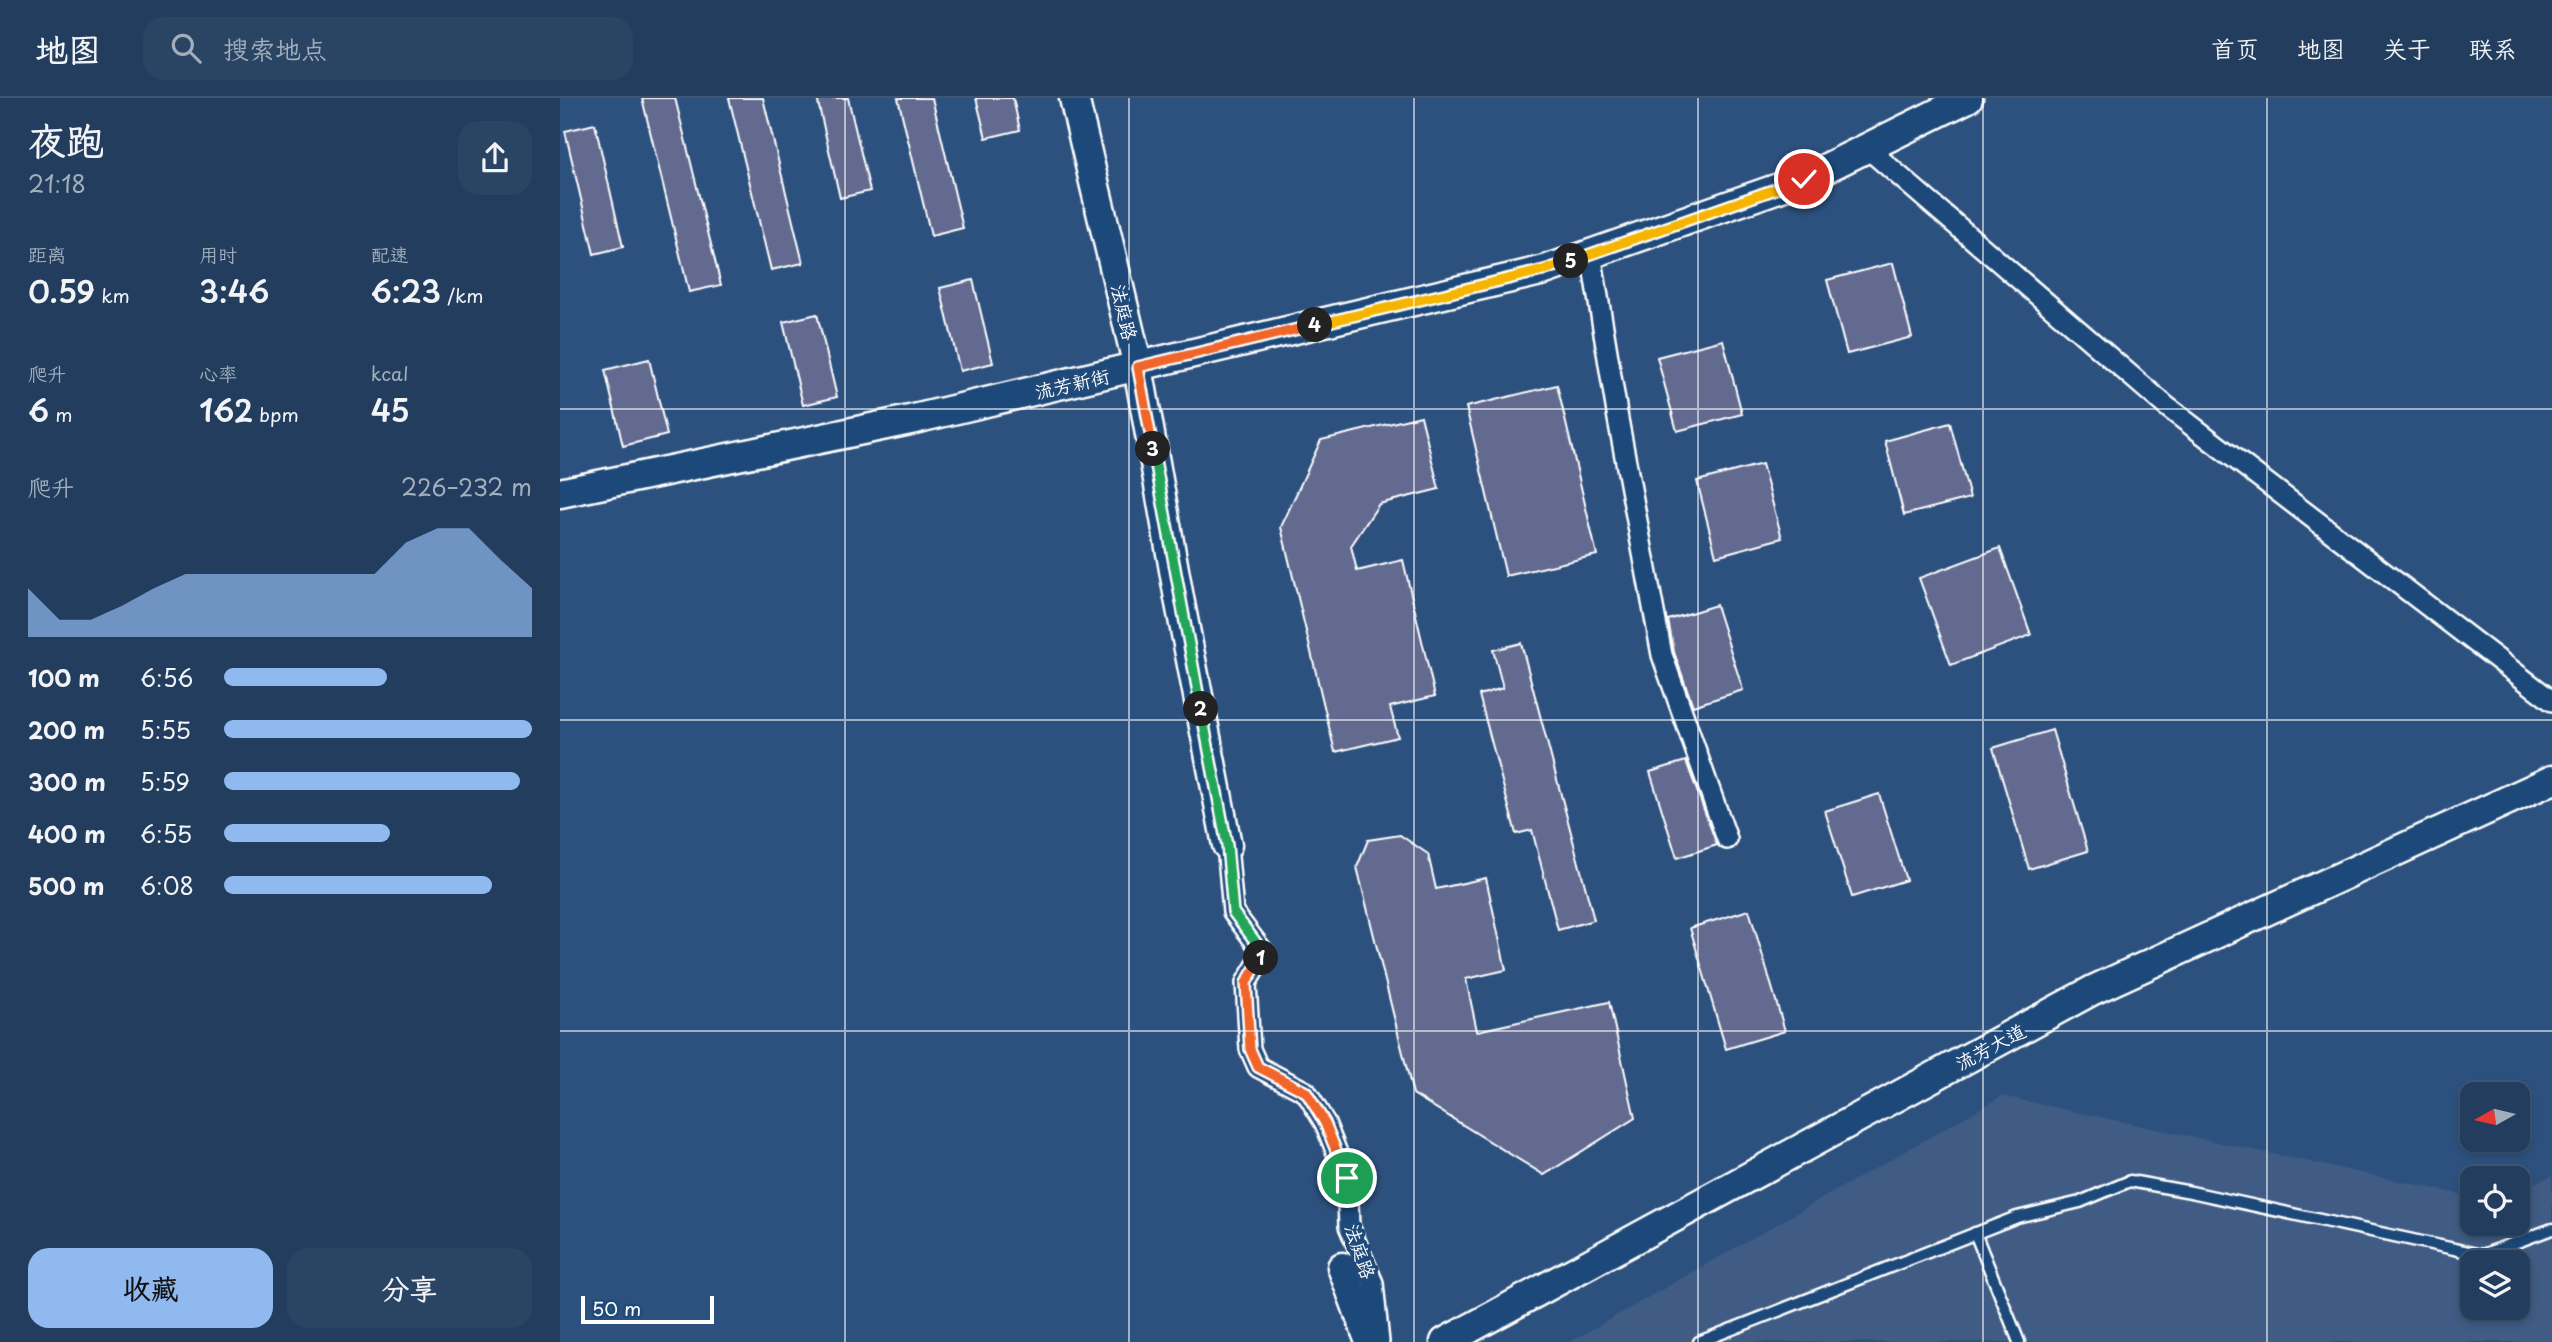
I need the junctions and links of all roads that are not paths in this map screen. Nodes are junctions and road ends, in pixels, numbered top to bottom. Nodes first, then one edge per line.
1 (1074, 98) edge
2 (1968, 98) edge
3 (1867, 148) junction
4 (1591, 254) junction
5 (1138, 367) junction
6 (560, 493) edge
7 (2552, 701) edge
8 (2552, 780) edge
9 (1727, 839) dead end
10 (1227, 845) joint
11 (2552, 1229) edge
12 (1975, 1233) junction
13 (1342, 1267) dead end
14 (1370, 1342) edge
15 (1379, 1342) edge
16 (1444, 1342) edge
17 (1699, 1342) edge
18 (2019, 1342) edge

1 - 5 main road, 法庭路
2 - 3 main road, 流芳新街
3 - 4 main road, 流芳新街
3 - 7 street
4 - 5 main road, 流芳新街
4 - 9 street
5 - 6 main road, 流芳新街
5 - 10 main road, 法庭路
8 - 16 main road, 流芳大道
10 - 15 street, 法庭路
11 - 12 lane
12 - 17 lane
12 - 18 lane
13 - 14 main road

